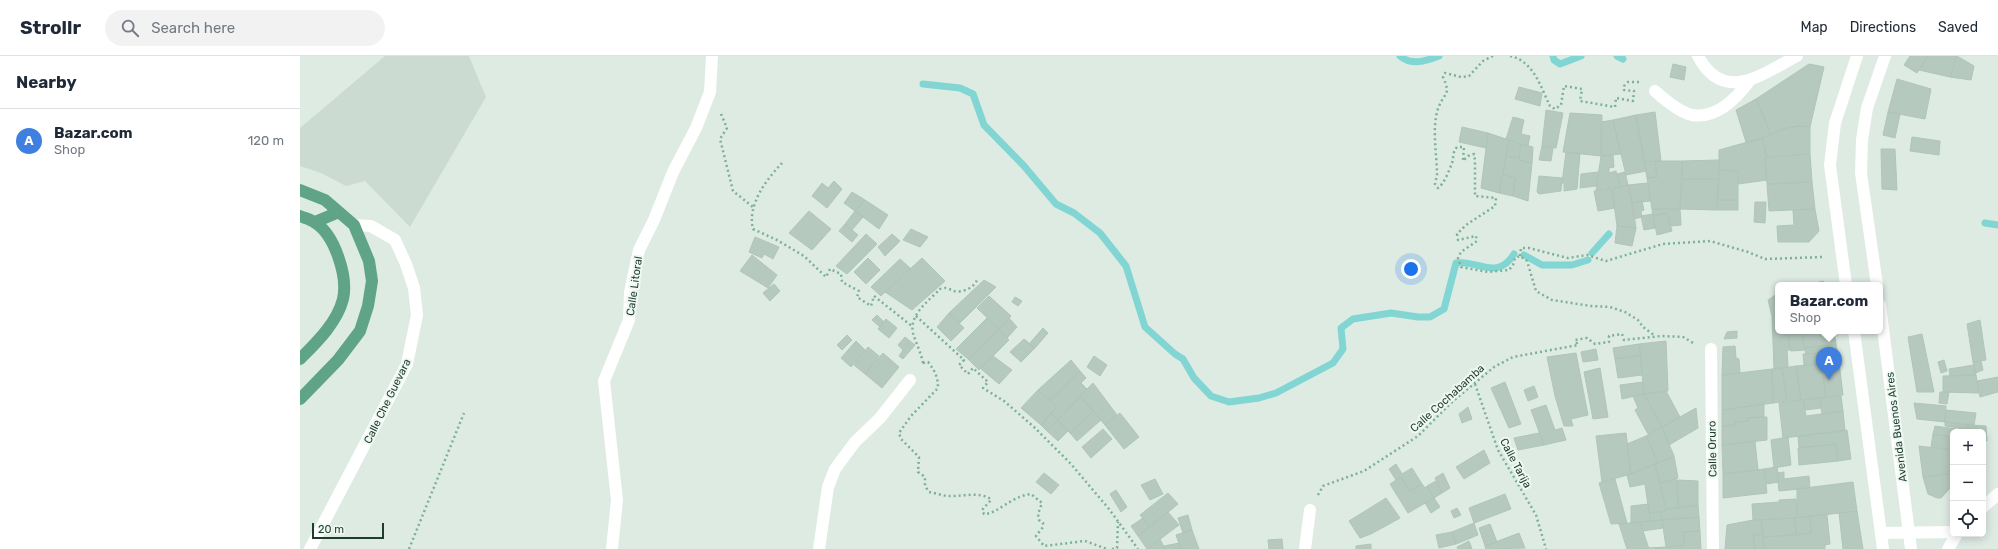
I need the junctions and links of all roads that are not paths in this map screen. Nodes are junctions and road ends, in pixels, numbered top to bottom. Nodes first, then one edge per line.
1 (712, 56) edge
2 (1698, 56) edge
3 (1797, 56) edge
4 (1856, 56) edge
5 (1885, 56) edge
6 (1750, 80) junction
7 (1655, 91) dead end
8 (300, 190) edge
9 (339, 212) junction
10 (300, 216) edge
11 (315, 222) junction
12 (354, 225) junction
13 (1846, 282) edge
14 (1877, 282) edge
15 (1883, 328) edge
16 (1854, 334) edge
17 (1711, 349) road end
18 (300, 359) edge
19 (910, 380) road end
20 (300, 399) edge
21 (1998, 494) edge
22 (1986, 504) edge
23 (1310, 510) road end
24 (1950, 532) edge
25 (1881, 533) junction
26 (1908, 534) junction
27 (1955, 537) edge
28 (310, 549) edge
29 (612, 549) edge
30 (818, 549) edge
31 (1305, 549) edge
32 (1713, 549) edge
33 (1883, 549) edge
34 (1911, 549) edge
35 (1948, 549) edge

1 - 29 street, Calle Litoral
2 - 6 street
3 - 6 street
4 - 13 street
5 - 14 street
6 - 7 street
8 - 9 main road
9 - 11 main road
9 - 12 main road
10 - 11 main road
11 - 18 main road
12 - 20 main road
12 - 28 street, Calle Che Guevara
15 - 26 street, Avenida Buenos Aires
16 - 25 street
17 - 32 street, Calle Oruro
19 - 30 street
21 - 22 street
23 - 31 street
24 - 26 street
25 - 26 street
25 - 33 street
26 - 34 street, Avenida Buenos Aires
27 - 35 street

